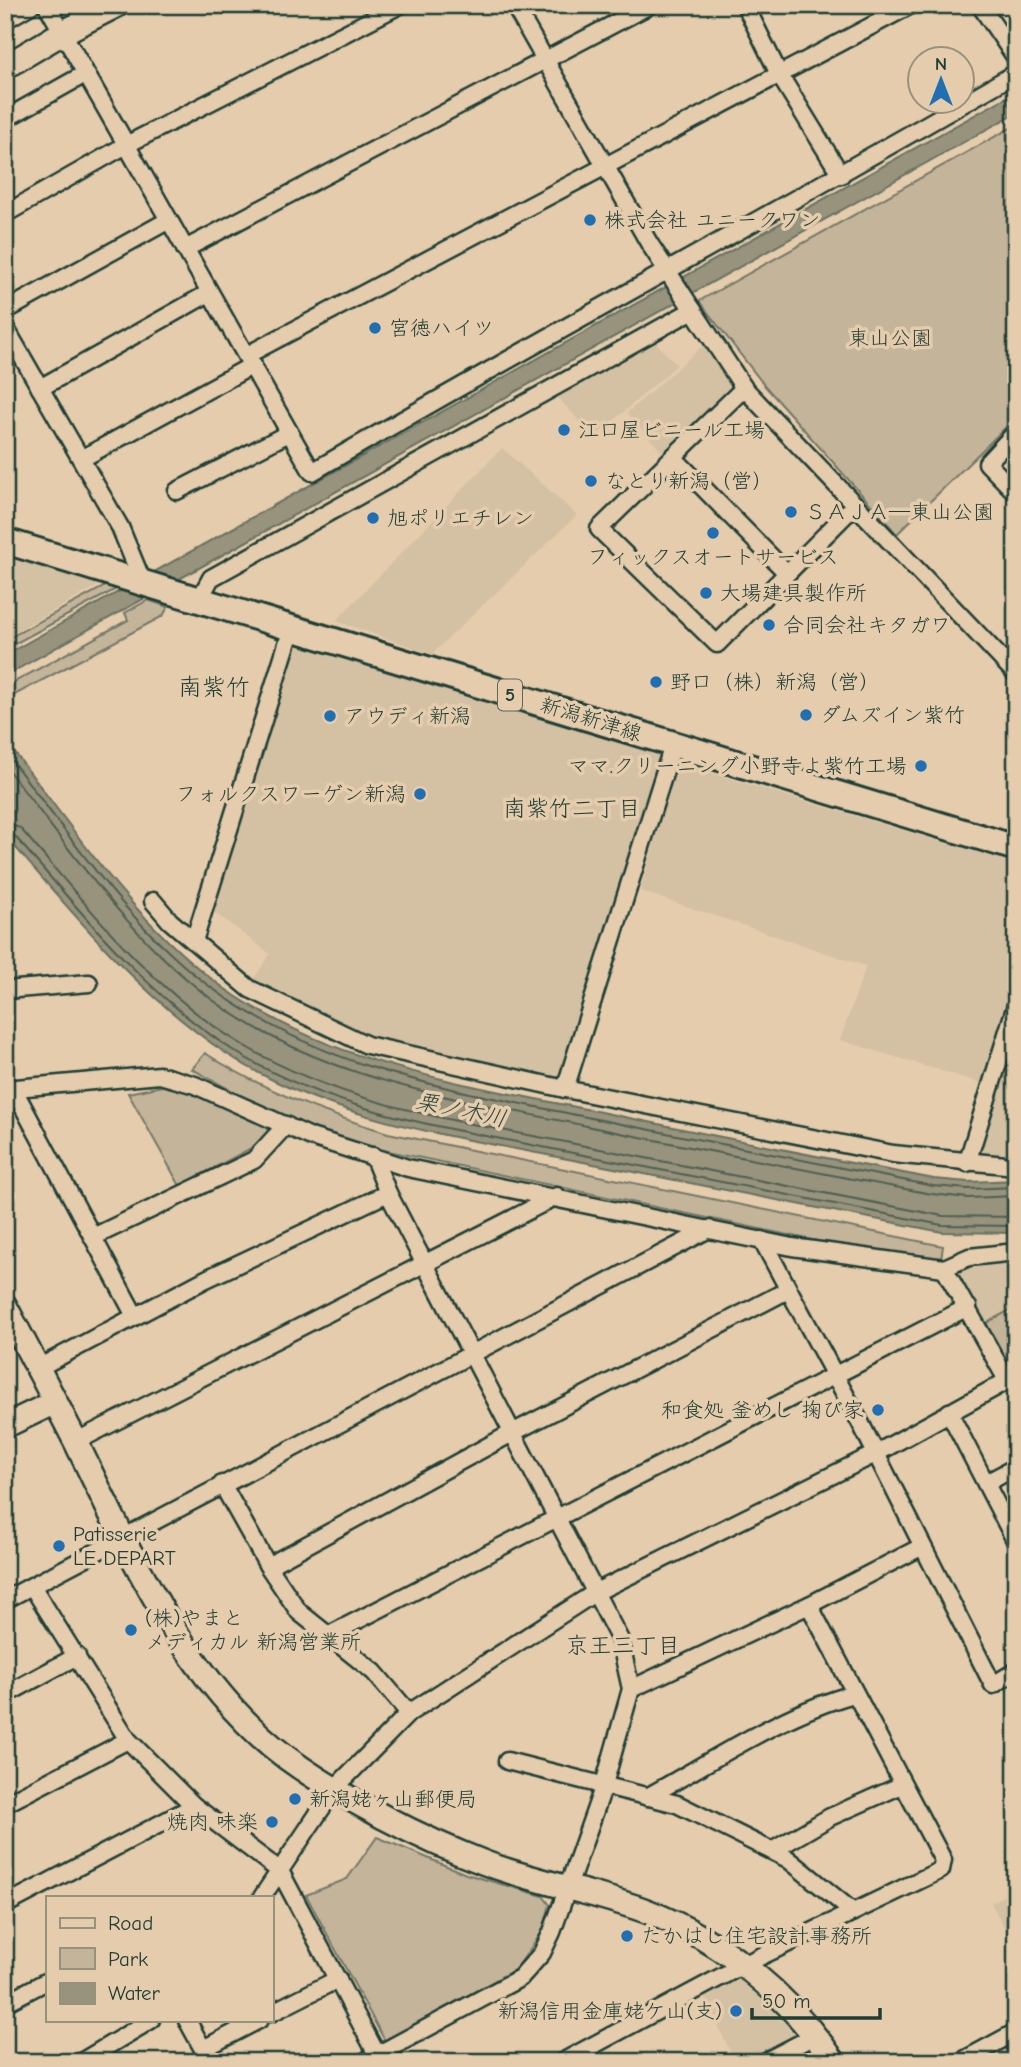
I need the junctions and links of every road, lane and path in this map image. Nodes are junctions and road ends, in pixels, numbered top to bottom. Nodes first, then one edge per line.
1 (31, 5) edge
2 (47, 5) edge
3 (117, 5) edge
4 (400, 5) edge
5 (514, 5) edge
6 (650, 5) edge
7 (745, 5) edge
8 (911, 5) edge
9 (980, 5) edge
10 (5, 20) edge
11 (62, 33) junction
12 (1016, 58) edge
13 (546, 62) junction
14 (5, 66) edge
15 (1016, 73) edge
16 (85, 74) junction
17 (779, 74) junction
18 (5, 119) edge
19 (125, 145) junction
20 (605, 164) junction
21 (841, 175) junction
22 (5, 214) edge
23 (169, 220) junction
24 (185, 249) junction
25 (668, 271) junction
26 (209, 293) junction
27 (693, 310) junction
28 (5, 311) edge
29 (5, 327) edge
30 (250, 360) junction
31 (40, 388) junction
32 (744, 388) junction
33 (1016, 432) edge
34 (289, 433) junction
35 (673, 457) junction
36 (81, 458) junction
37 (177, 491) dead end
38 (1016, 493) edge
39 (854, 506) junction
40 (5, 541) edge
41 (787, 573) junction
42 (143, 583) junction
43 (199, 600) junction
44 (292, 628) junction
45 (1016, 674) edge
46 (673, 745) junction
47 (1016, 848) edge
48 (153, 901) dead end
49 (194, 941) junction
50 (89, 983) dead end
51 (5, 990) edge
52 (1016, 1005) edge
53 (9, 1088) edge
54 (565, 1089) junction
55 (286, 1125) junction
56 (373, 1156) junction
57 (967, 1163) junction
58 (1016, 1166) edge
59 (388, 1193) junction
60 (557, 1196) junction
61 (709, 1229) junction
62 (93, 1237) junction
63 (762, 1240) junction
64 (1016, 1252) edge
65 (425, 1266) junction
66 (944, 1268) junction
67 (788, 1290) junction
68 (5, 1306) edge
69 (968, 1307) junction
70 (135, 1316) junction
71 (471, 1355) junction
72 (38, 1368) junction
73 (833, 1377) junction
74 (1011, 1378) edge
75 (55, 1402) junction
76 (949, 1412) junction
77 (5, 1426) edge
78 (512, 1433) junction
79 (75, 1442) junction
80 (875, 1454) junction
81 (1016, 1467) edge
82 (986, 1483) junction
83 (222, 1484) junction
84 (556, 1516) junction
85 (121, 1538) junction
86 (1016, 1542) edge
87 (921, 1547) junction
88 (268, 1566) junction
89 (32, 1586) junction
90 (596, 1592) junction
91 (5, 1600) edge
92 (809, 1605) junction
93 (331, 1634) junction
94 (77, 1656) junction
95 (1016, 1671) edge
96 (631, 1689) junction
97 (854, 1694) junction
98 (5, 1695) edge
99 (409, 1713) junction
100 (128, 1740) junction
101 (507, 1762) dead end
102 (902, 1785) junction
103 (335, 1787) junction
104 (603, 1788) junction
105 (647, 1797) junction
106 (5, 1804) edge
107 (194, 1807) junction
108 (772, 1851) junction
109 (279, 1871) junction
110 (567, 1889) junction
111 (263, 1896) edge
112 (5, 1905) edge
113 (853, 1912) junction
114 (743, 1965) junction
115 (338, 1979) junction
116 (46, 1982) edge
117 (5, 2003) edge
118 (273, 2012) edge
119 (148, 2022) edge
120 (188, 2022) edge
121 (256, 2022) edge
122 (1016, 2032) edge
123 (816, 2035) junction
124 (206, 2055) edge
125 (374, 2059) edge
126 (81, 2062) edge
127 (562, 2062) edge
128 (764, 2062) edge
129 (834, 2062) edge
130 (960, 2062) edge

1 - 10 street
2 - 11 street
3 - 11 street
4 - 19 street
5 - 13 street
6 - 13 street
7 - 17 street
8 - 17 street
9 - 12 street
11 - 14 street
11 - 16 street
13 - 20 street
13 - 24 street
15 - 21 street
16 - 18 street
16 - 19 street
17 - 20 street
17 - 21 street
19 - 22 street
19 - 23 street
20 - 25 street
20 - 30 street
21 - 25 street
23 - 24 street
23 - 28 street
24 - 26 street
25 - 27 street
25 - 34 street
26 - 30 street
26 - 31 street
27 - 32 street
27 - 43 street
29 - 31 street
30 - 34 street
30 - 36 street
31 - 36 street
32 - 35 street
32 - 39 street
33 - 38 street
34 - 37 street
35 - 41 street
35 - 41 street
36 - 42 street
39 - 41 street
39 - 45 street
40 - 42 main road, 新潟新津線 / 5
42 - 43 main road, 新潟新津線 / 5
43 - 44 main road, 新潟新津線 / 5
44 - 46 main road, 新潟新津線 / 5
44 - 49 street
46 - 47 main road, 新潟新津線 / 5
46 - 54 street
48 - 49 street
49 - 54 street
50 - 51 street
52 - 57 street
53 - 55 street
53 - 62 street
54 - 57 street
55 - 56 street
55 - 62 street
56 - 59 street
56 - 60 street
57 - 58 street
59 - 65 street
59 - 70 street
60 - 61 street
60 - 65 street
61 - 63 street
61 - 71 street
62 - 70 street
63 - 66 street
63 - 67 street
64 - 66 street
65 - 71 street
65 - 79 street
66 - 69 street
67 - 73 street
67 - 78 street
68 - 72 street
69 - 73 street
69 - 74 street
70 - 72 street
71 - 78 street
71 - 83 street
72 - 75 street
73 - 80 street
73 - 84 street
74 - 76 street
75 - 77 street
75 - 79 street
76 - 80 street
76 - 82 street
78 - 84 street
78 - 88 street
79 - 85 street
80 - 87 street
80 - 90 street
81 - 82 street
82 - 86 street
83 - 85 street
83 - 88 street
84 - 90 street
84 - 93 street
85 - 89 street
85 - 103 street
87 - 92 street
87 - 95 street
88 - 93 street
89 - 91 street
89 - 94 street
90 - 96 street
90 - 99 street
92 - 96 street
92 - 97 street
93 - 99 street
94 - 98 street
94 - 100 street
96 - 104 street
97 - 102 street
97 - 105 street
99 - 103 street
100 - 106 street
100 - 107 street
101 - 104 street
102 - 108 street
102 - 113 street
103 - 109 street
103 - 110 street
104 - 105 street
104 - 110 street
105 - 108 street
107 - 109 street
107 - 112 street
108 - 113 street
109 - 111 street
109 - 115 street
110 - 114 street
110 - 125 street
113 - 114 street
114 - 123 street
114 - 127 street
115 - 118 street
115 - 125 street
116 - 117 street
119 - 126 street
120 - 124 street
121 - 124 street
122 - 130 street
123 - 128 street
123 - 129 street

